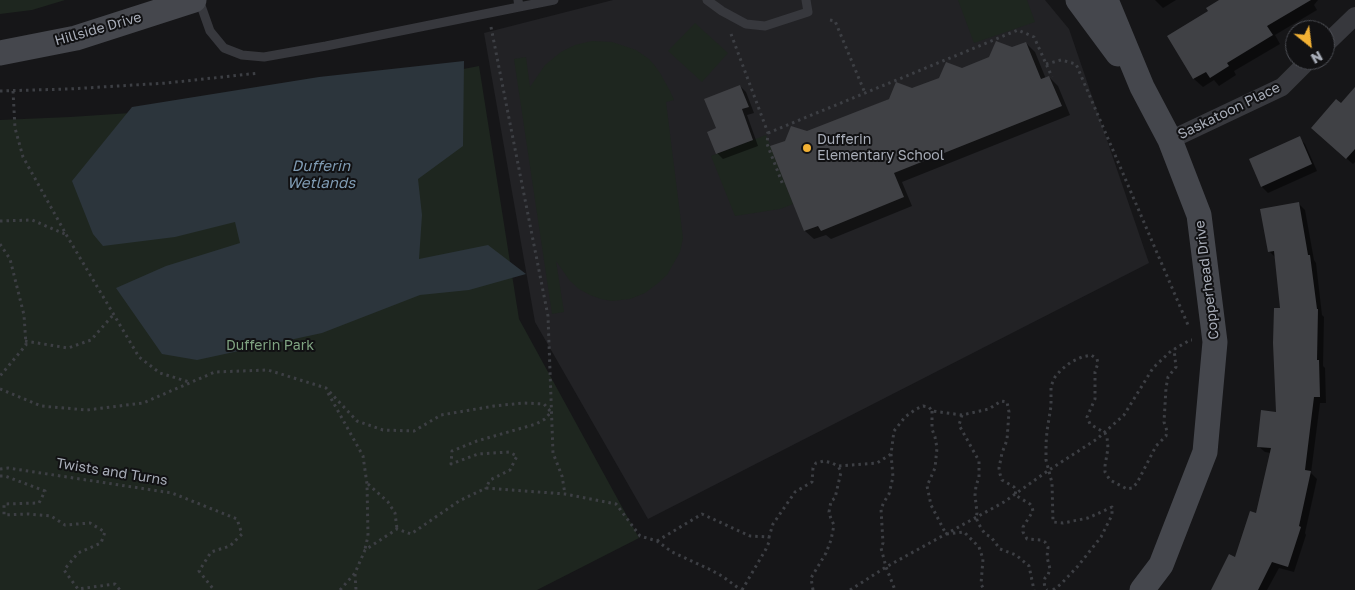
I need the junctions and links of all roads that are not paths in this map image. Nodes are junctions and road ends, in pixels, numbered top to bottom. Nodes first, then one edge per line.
1 (194, 0) edge
2 (199, 0) edge
3 (554, 0) edge
4 (707, 0) edge
5 (806, 0) edge
6 (1078, 0) edge
7 (1106, 0) edge
8 (519, 3) edge
9 (1355, 16) edge
10 (1335, 35) edge
11 (0, 53) edge
12 (1300, 70) edge
13 (1142, 87) junction
14 (1170, 140) junction
15 (1142, 590) edge

1 - 11 street, Hillside Drive
2 - 8 lane
3 - 8 lane
4 - 5 lane
6 - 13 street, Copperhead Drive
7 - 13 street, Copperhead Drive
9 - 10 street
12 - 14 street, Saskatoon Place
13 - 14 street, Copperhead Drive
14 - 15 street, Copperhead Drive

